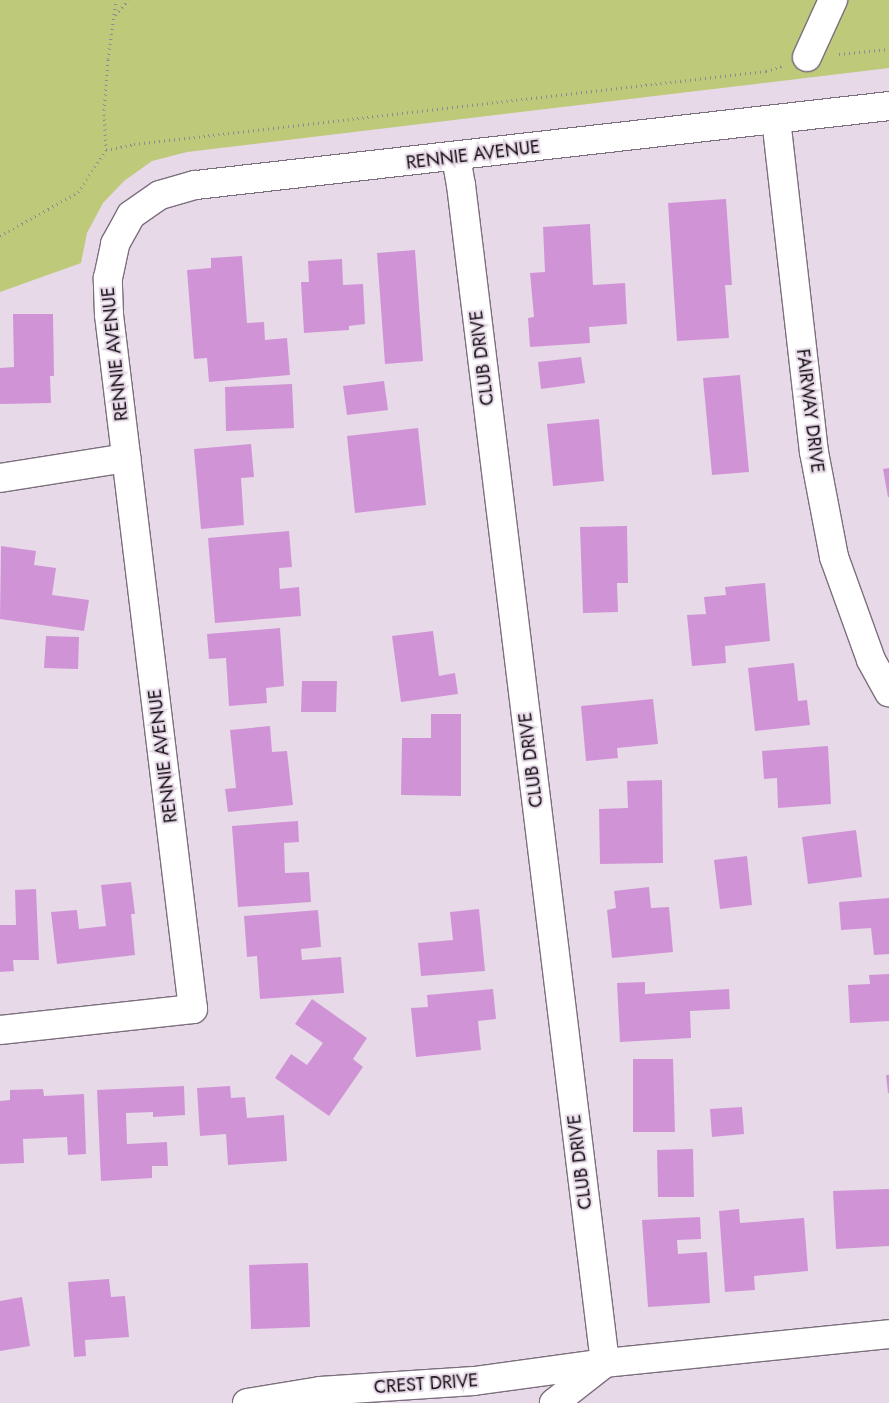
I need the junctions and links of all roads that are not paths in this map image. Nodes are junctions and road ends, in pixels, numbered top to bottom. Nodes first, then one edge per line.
1 (833, 0) edge
2 (807, 57) road end
3 (889, 106) edge
4 (776, 119) junction
5 (456, 157) junction
6 (126, 458) junction
7 (0, 478) edge
8 (889, 692) edge
9 (0, 1030) edge
10 (889, 1334) edge
11 (605, 1363) junction
12 (247, 1403) edge
13 (554, 1403) edge

1 - 2 street
3 - 4 street, RENNIE AVENUE
4 - 5 street, RENNIE AVENUE
4 - 8 street, FAIRWAY DRIVE
5 - 6 street, RENNIE AVENUE
5 - 11 street, CLUB DRIVE
6 - 7 street
6 - 9 street, RENNIE AVENUE
10 - 11 street, CREST DRIVE
11 - 12 street, CREST DRIVE
11 - 13 street

